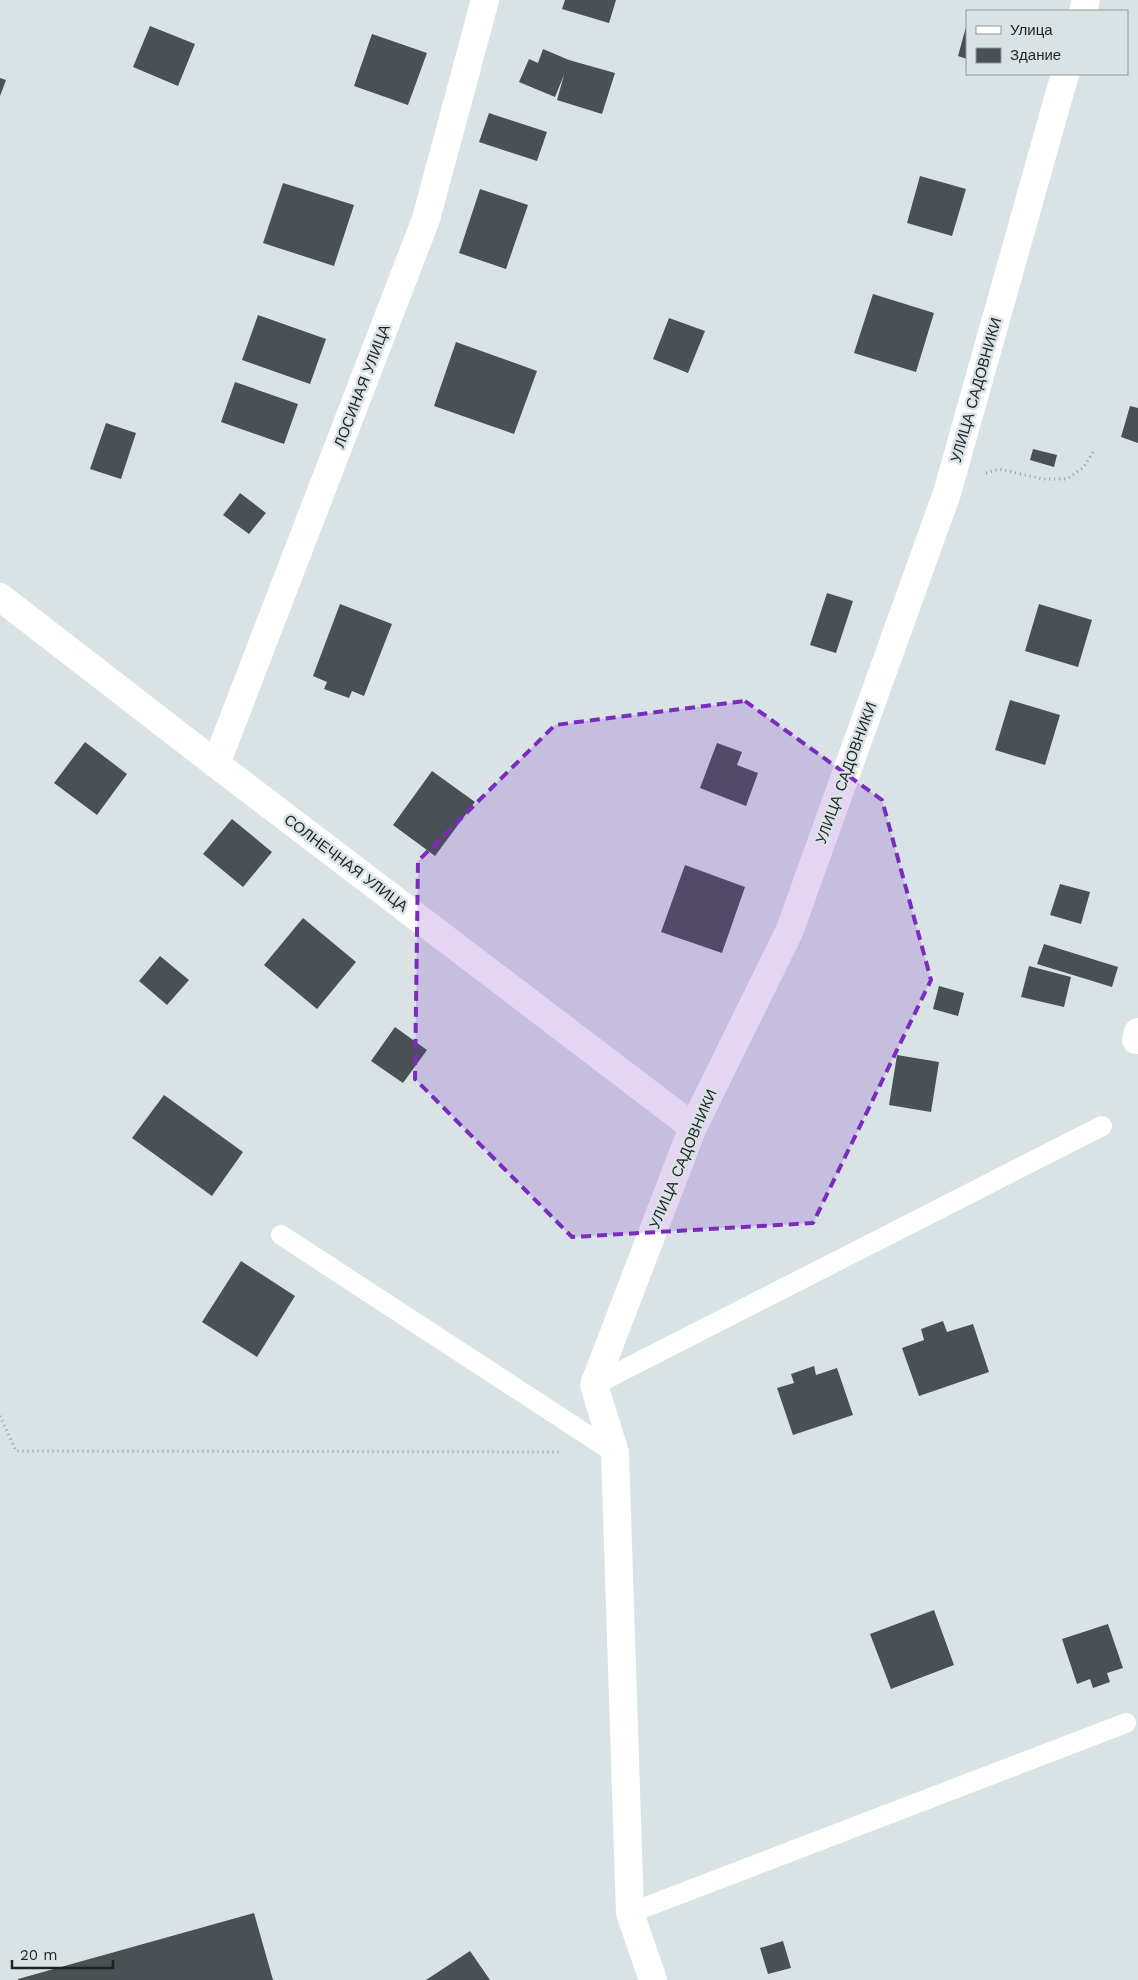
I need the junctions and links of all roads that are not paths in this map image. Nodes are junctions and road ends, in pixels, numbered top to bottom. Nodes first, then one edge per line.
1 (485, 0) edge
2 (1065, 75) edge
3 (0, 597) edge
4 (216, 764) junction
5 (1102, 1126) dead end
6 (693, 1127) junction
7 (281, 1235) dead end
8 (594, 1385) junction
9 (615, 1452) junction
10 (1126, 1723) dead end
11 (630, 1913) junction
12 (653, 1980) edge

1 - 4 street, ЛОСИНАЯ УЛИЦА
2 - 6 street, УЛИЦА САДОВНИКИ
3 - 4 street, СОЛНЕЧНАЯ УЛИЦА
4 - 6 street, СОЛНЕЧНАЯ УЛИЦА
5 - 8 lane
6 - 8 street, УЛИЦА САДОВНИКИ
7 - 9 lane
8 - 9 street
9 - 11 street
10 - 11 lane
11 - 12 street

